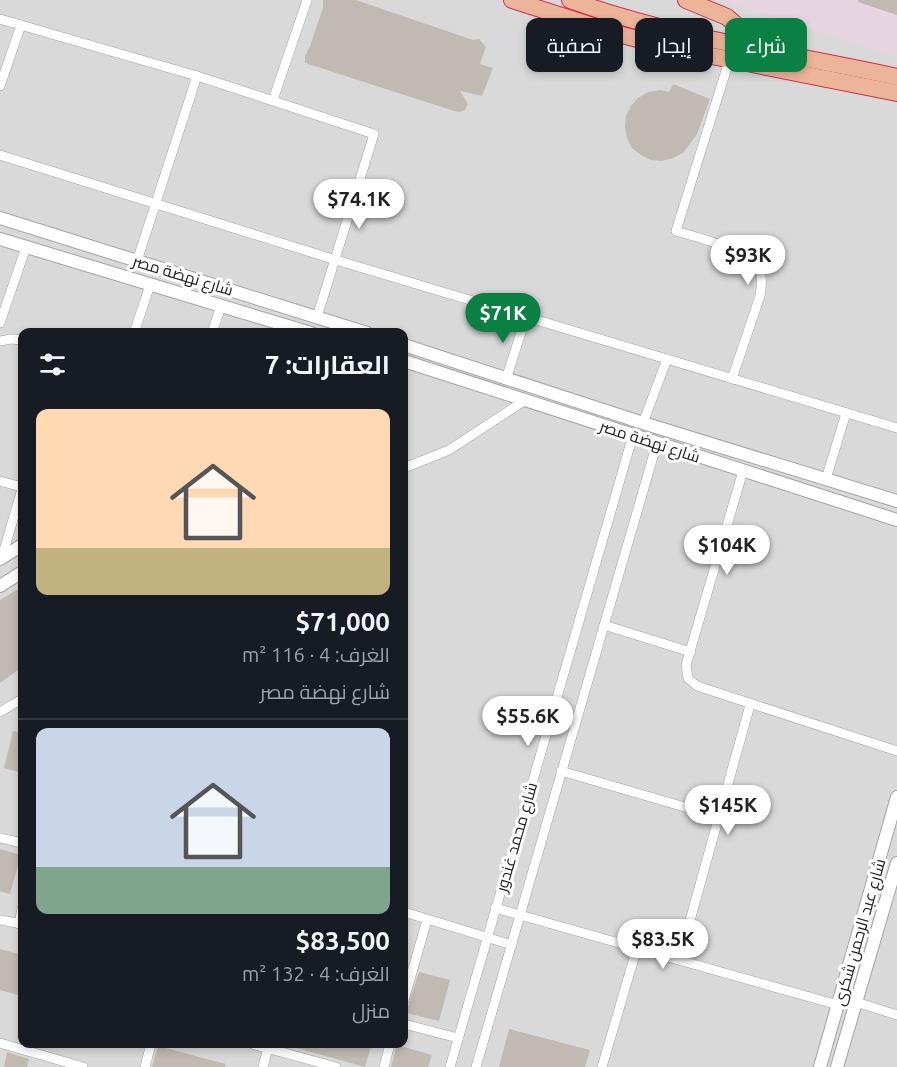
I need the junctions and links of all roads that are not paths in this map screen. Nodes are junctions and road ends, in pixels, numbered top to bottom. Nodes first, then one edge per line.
1 (307, 0) edge
2 (512, 0) edge
3 (570, 0) edge
4 (686, 0) edge
5 (586, 3) edge
6 (728, 18) edge
7 (0, 19) edge
8 (21, 25) junction
9 (725, 43) edge
10 (725, 60) edge
11 (807, 60) edge
12 (726, 72) edge
13 (787, 72) edge
14 (197, 76) junction
15 (897, 77) edge
16 (0, 86) edge
17 (897, 93) edge
18 (273, 100) junction
19 (0, 155) edge
20 (156, 204) junction
21 (0, 218) edge
22 (0, 239) edge
23 (26, 247) junction
24 (336, 260) junction
25 (137, 261) junction
26 (150, 285) junction
27 (221, 306) junction
28 (317, 317) junction
29 (526, 317) junction
30 (0, 323) edge
31 (136, 328) edge
32 (214, 328) edge
33 (293, 328) edge
34 (351, 328) edge
35 (18, 340) edge
36 (0, 341) edge
37 (408, 346) edge
38 (667, 359) junction
39 (408, 362) edge
40 (506, 379) junction
41 (732, 379) junction
42 (524, 401) junction
43 (846, 413) junction
44 (643, 423) junction
45 (897, 428) edge
46 (633, 435) junction
47 (657, 443) junction
48 (408, 466) edge
49 (743, 471) junction
50 (826, 479) junction
51 (0, 481) edge
52 (18, 487) edge
53 (894, 500) edge
54 (18, 502) edge
55 (892, 519) edge
56 (18, 547) edge
57 (4, 553) edge
58 (18, 575) edge
59 (0, 586) edge
60 (604, 625) junction
61 (691, 652) junction
62 (18, 701) edge
63 (750, 705) junction
64 (0, 712) edge
65 (897, 751) edge
66 (561, 771) junction
67 (897, 797) edge
68 (719, 816) junction
69 (893, 821) edge
70 (0, 838) edge
71 (18, 842) edge
72 (897, 863) edge
73 (495, 908) junction
74 (408, 913) edge
75 (521, 915) junction
76 (0, 920) edge
77 (427, 920) junction
78 (18, 923) edge
79 (486, 938) junction
80 (512, 945) junction
81 (637, 948) junction
82 (679, 960) junction
83 (408, 985) edge
84 (856, 1002) junction
85 (838, 1005) junction
86 (897, 1015) edge
87 (408, 1025) edge
88 (458, 1038) junction
89 (0, 1043) edge
90 (151, 1048) edge
91 (268, 1048) edge
92 (275, 1048) edge
93 (389, 1048) edge
94 (83, 1067) edge
95 (145, 1067) edge
96 (263, 1067) edge
97 (336, 1067) edge
98 (384, 1067) edge
99 (450, 1067) edge
100 (476, 1067) edge
101 (602, 1067) edge
102 (820, 1067) edge
103 (837, 1067) edge

1 - 18 street
2 - 10 highway
3 - 5 highway
4 - 6 highway
5 - 9 highway
7 - 8 street
8 - 14 street
8 - 16 street
11 - 15 highway
12 - 41 street
13 - 17 highway
14 - 18 street
14 - 20 street
18 - 24 street
19 - 20 street
20 - 24 street
20 - 25 street
21 - 25 street, شارع نهضة مصر
22 - 23 street, شارع نهضة مصر
23 - 26 street, شارع نهضة مصر
23 - 30 street
24 - 28 street
24 - 29 street
25 - 28 street, شارع نهضة مصر
26 - 27 street, شارع نهضة مصر
26 - 31 street
27 - 32 street
27 - 33 street, شارع نهضة مصر
28 - 34 street, شارع نهضة مصر
29 - 38 street
29 - 40 street
35 - 36 street
37 - 40 street, شارع نهضة مصر
38 - 41 street
38 - 44 street
39 - 42 street, شارع نهضة مصر
40 - 44 street, شارع نهضة مصر
41 - 43 street
42 - 46 street, شارع نهضة مصر
42 - 48 street
43 - 45 street
43 - 50 street
44 - 50 street, شارع نهضة مصر
46 - 47 street, شارع نهضة مصر
46 - 73 street, شارع محمد غندور
47 - 49 street, شارع نهضة مصر
47 - 60 street, شارع محمد غندور
49 - 55 street, شارع نهضة مصر
49 - 61 street
50 - 53 street, شارع نهضة مصر
51 - 52 street
53 - 55 street
54 - 57 street
56 - 57 street
58 - 59 street
60 - 61 street
60 - 66 street, شارع محمد غندور
61 - 63 street
62 - 64 street
63 - 65 street
63 - 68 street
66 - 68 street
66 - 75 street, شارع محمد غندور
67 - 69 street, شارع عبد الرحمن شكرى
68 - 82 street
69 - 85 street, شارع عبد الرحمن شكرى
70 - 71 street
72 - 84 street, شارع عبد الرحمن شكرى
73 - 75 street
73 - 79 street, شارع محمد غندور
74 - 77 street
75 - 80 street, شارع محمد غندور
75 - 81 street
76 - 78 street
77 - 79 street
77 - 83 street
79 - 80 street
79 - 88 street, شارع محمد غندور
80 - 100 street, شارع محمد غندور
81 - 82 street
81 - 101 street
82 - 85 street
84 - 86 street
84 - 103 street, شارع عبد الرحمن شكرى
85 - 102 street, شارع عبد الرحمن شكرى
87 - 88 street
88 - 99 street, شارع محمد غندور
89 - 94 street
90 - 95 street
91 - 96 street
92 - 97 street
93 - 98 street

